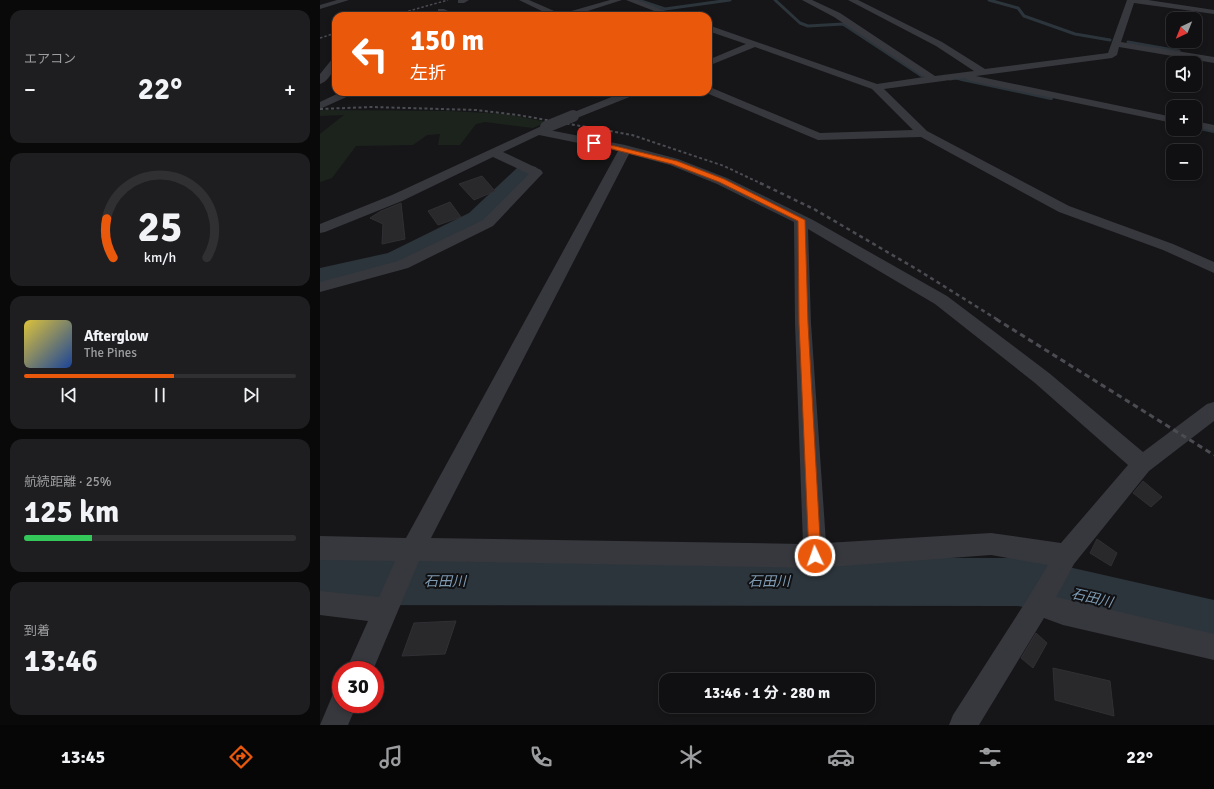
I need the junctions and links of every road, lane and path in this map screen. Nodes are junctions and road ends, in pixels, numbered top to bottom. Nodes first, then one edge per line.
1 (345, 0) edge
2 (618, 0) edge
3 (630, 0) edge
4 (806, 0) edge
5 (852, 0) edge
6 (1132, 0) edge
7 (528, 1) edge
8 (320, 7) edge
9 (551, 12) edge
10 (577, 12) edge
11 (664, 12) edge
12 (1214, 12) edge
13 (712, 29) edge
14 (756, 44) junction
15 (1117, 44) junction
16 (1214, 60) edge
17 (712, 61) edge
18 (332, 65) edge
19 (983, 72) junction
20 (958, 74) junction
21 (332, 79) edge
22 (933, 79) junction
23 (320, 81) edge
24 (876, 87) junction
25 (712, 92) edge
26 (341, 96) edge
27 (623, 96) edge
28 (325, 104) edge
29 (1166, 119) edge
30 (1202, 125) edge
31 (1214, 128) edge
32 (542, 129) junction
33 (923, 133) junction
34 (625, 149) junction
35 (493, 152) junction
36 (801, 220) junction
37 (320, 229) edge
38 (1214, 268) edge
39 (320, 287) edge
40 (1214, 410) edge
41 (1142, 464) junction
42 (320, 548) edge
43 (412, 550) junction
44 (815, 556) junction
45 (1062, 564) junction
46 (320, 603) edge
47 (1039, 604) junction
48 (388, 605) junction
49 (1214, 647) edge
50 (363, 661) edge
51 (339, 713) edge
52 (334, 725) edge
53 (963, 725) edge

1 - 8 street
2 - 10 street
3 - 11 street
4 - 22 street
5 - 19 street
6 - 12 street
6 - 15 street
7 - 9 street
13 - 14 street
14 - 17 street
14 - 24 street
15 - 16 street
15 - 19 street
18 - 23 street
19 - 20 street
20 - 22 street
20 - 29 street
21 - 23 street
22 - 24 street
24 - 33 street
25 - 33 street
26 - 28 street
27 - 32 street, bridge
30 - 31 street
32 - 34 street
32 - 35 street
33 - 38 street
34 - 36 street
34 - 43 street
35 - 37 street
35 - 39 street
36 - 41 street
36 - 44 street
40 - 41 street
41 - 45 street
42 - 43 street
43 - 44 street
43 - 48 street
44 - 45 street
45 - 47 street
46 - 48 street
47 - 49 street
47 - 53 street
48 - 50 street
51 - 52 street

